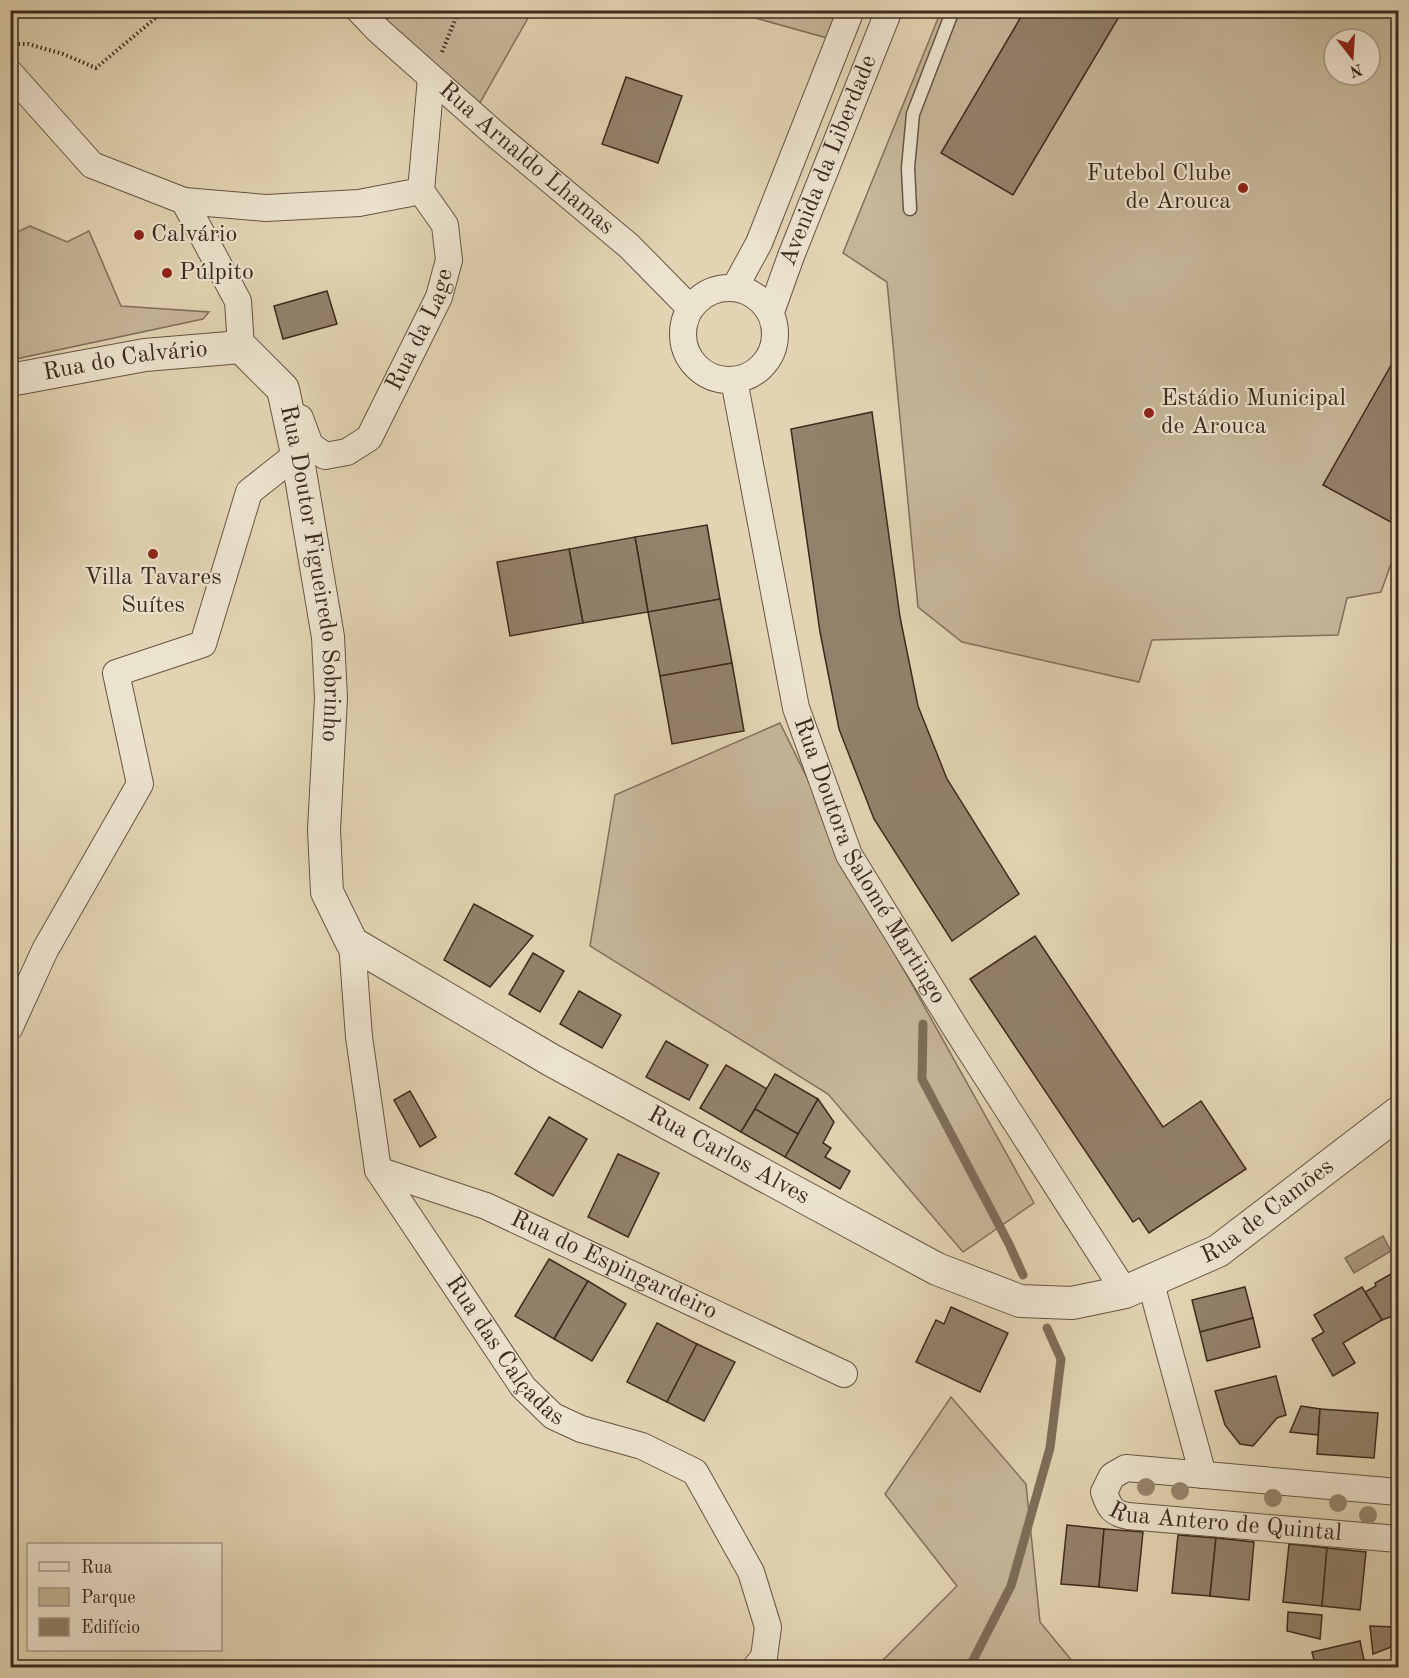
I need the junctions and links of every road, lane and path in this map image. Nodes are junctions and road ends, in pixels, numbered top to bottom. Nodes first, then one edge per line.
1 (165, 10) edge
2 (359, 10) edge
3 (459, 10) edge
4 (851, 10) edge
5 (889, 10) edge
6 (953, 10) edge
7 (10, 45) edge
8 (10, 73) edge
9 (431, 78) junction
10 (421, 191) junction
11 (184, 201) junction
12 (910, 209) dead end
13 (735, 287) junction
14 (690, 308) junction
15 (771, 312) junction
16 (241, 347) junction
17 (10, 380) edge
18 (734, 380) junction
19 (275, 381) junction
20 (297, 454) junction
21 (352, 943) junction
22 (10, 1027) edge
23 (1398, 1113) edge
24 (378, 1170) junction
25 (1137, 1286) junction
26 (844, 1374) dead end
27 (1203, 1475) junction
28 (1398, 1492) edge
29 (1398, 1539) edge
30 (755, 1668) edge

1 - 7 path
2 - 9 street, Rua Arnaldo Lhamas
3 - 9 path
4 - 13 street, Avenida da Liberdade
5 - 15 street, Avenida da Liberdade
6 - 12 lane
8 - 11 street
9 - 10 street
9 - 14 street, Rua Arnaldo Lhamas
10 - 11 street
10 - 19 street, Rua da Lage
11 - 16 street
13 - 14 street
13 - 15 street
14 - 18 street
15 - 18 street
16 - 17 street, Rua do Calvário
16 - 19 street, Rua Doutor Figueiredo Sobrinho
18 - 25 street, Rua Doutora Salomé Martingo
19 - 20 street, Rua Doutor Figueiredo Sobrinho
20 - 21 street, Rua Doutor Figueiredo Sobrinho
20 - 22 street
21 - 24 street, Rua das Calçadas
21 - 25 street, Rua Carlos Alves
23 - 25 street, Rua de Camões
24 - 26 street, Rua do Espingardeiro
24 - 30 street, Rua das Calçadas
25 - 27 street, Rua Antero de Quintal
27 - 28 street, Rua Antero de Quintal
27 - 29 street, Rua Antero de Quintal

